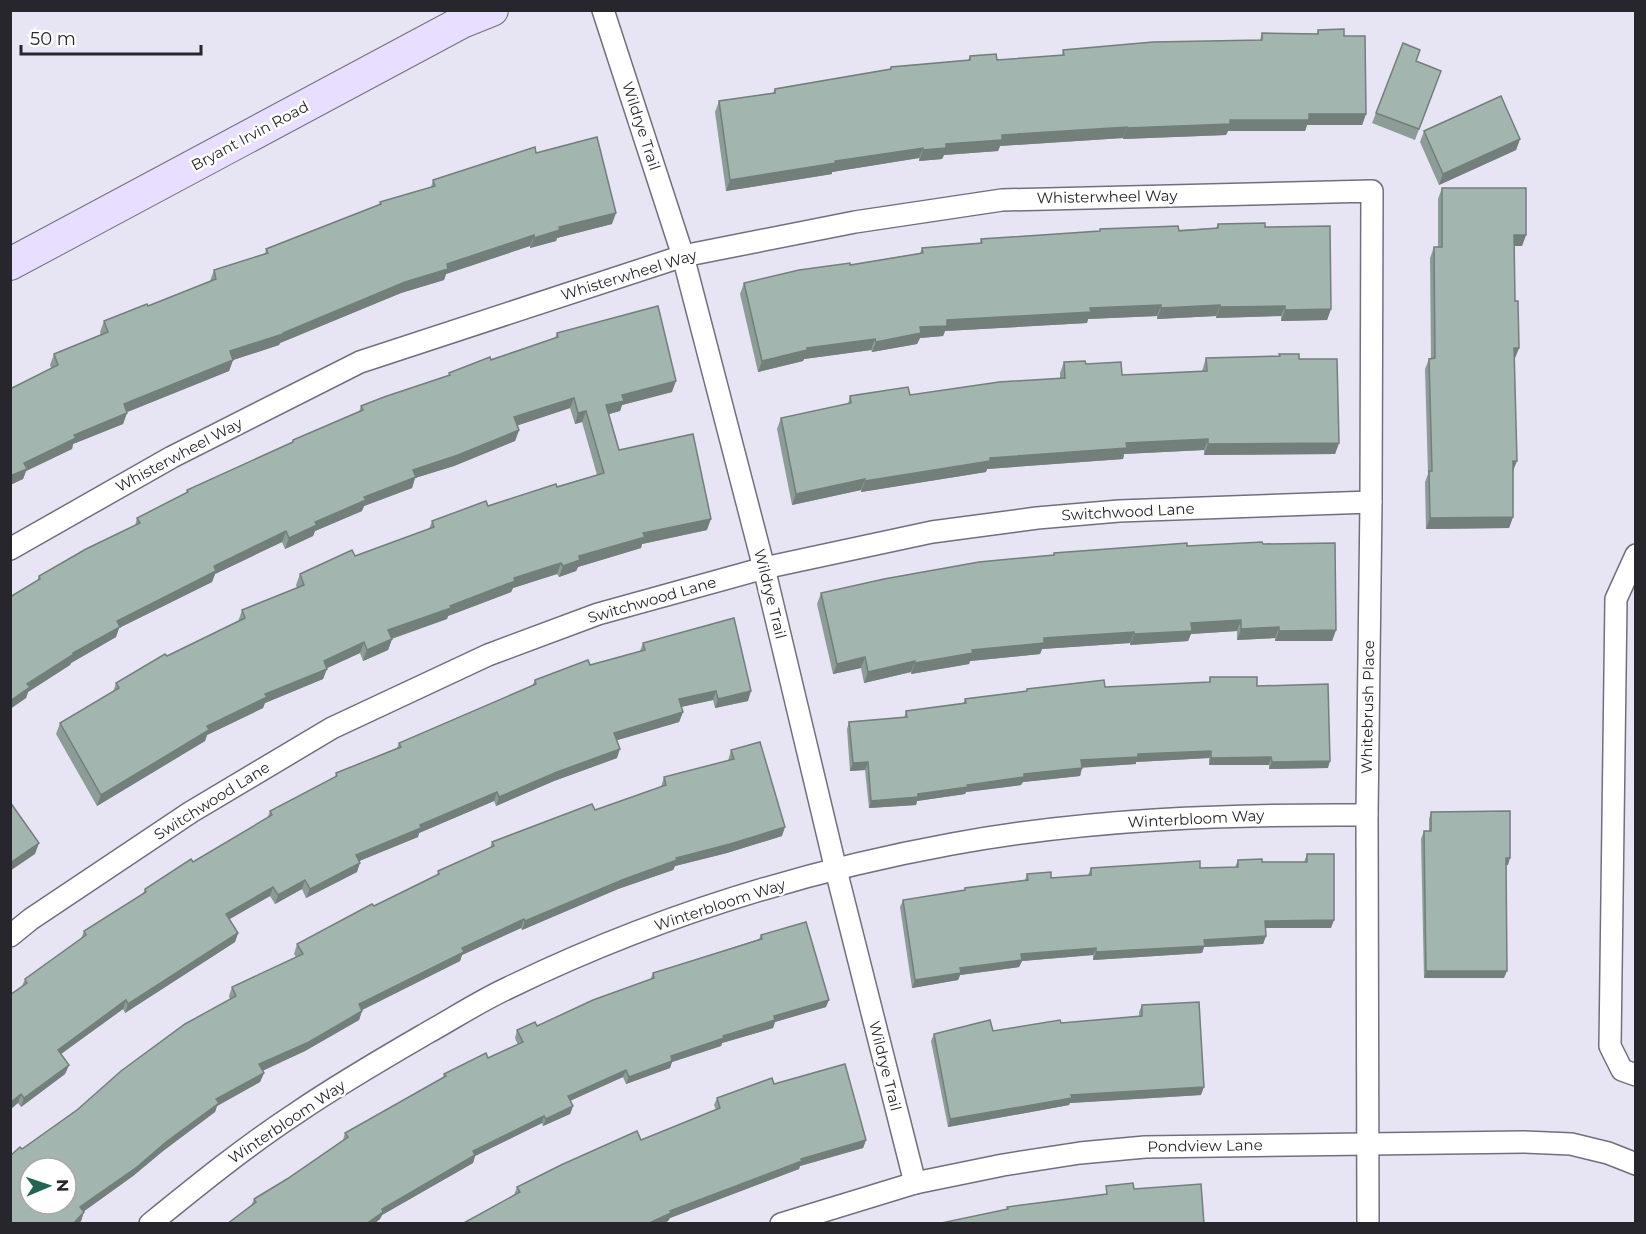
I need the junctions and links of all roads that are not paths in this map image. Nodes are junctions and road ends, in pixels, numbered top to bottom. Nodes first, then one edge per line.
1 (492, 10) edge
2 (603, 10) edge
3 (1372, 191) joint
4 (683, 256) junction
5 (10, 264) edge
6 (1371, 502) junction
7 (10, 549) edge
8 (1635, 555) edge
9 (764, 568) junction
10 (1366, 815) junction
11 (836, 870) junction
12 (10, 936) edge
13 (1635, 1075) edge
14 (1367, 1144) junction
15 (1635, 1164) edge
16 (915, 1184) junction
17 (150, 1224) edge
18 (781, 1224) edge
19 (1368, 1224) edge

1 - 5 street, Bryant Irvin Road
2 - 4 street, Wildrye Trail
3 - 4 street, Whisterwheel Way
3 - 6 street, Whitebrush Place
4 - 7 street, Whisterwheel Way
4 - 9 street, Wildrye Trail
6 - 9 street, Switchwood Lane
6 - 10 street, Whitebrush Place
8 - 13 street
9 - 11 street, Wildrye Trail
9 - 12 street, Switchwood Lane
10 - 11 street, Winterbloom Way
10 - 14 street, Whitebrush Place
11 - 16 street, Wildrye Trail
11 - 17 street, Winterbloom Way
14 - 15 street, Pondview Lane
14 - 16 street, Pondview Lane
14 - 19 street, Whitebrush Place
16 - 18 street, Pondview Lane

